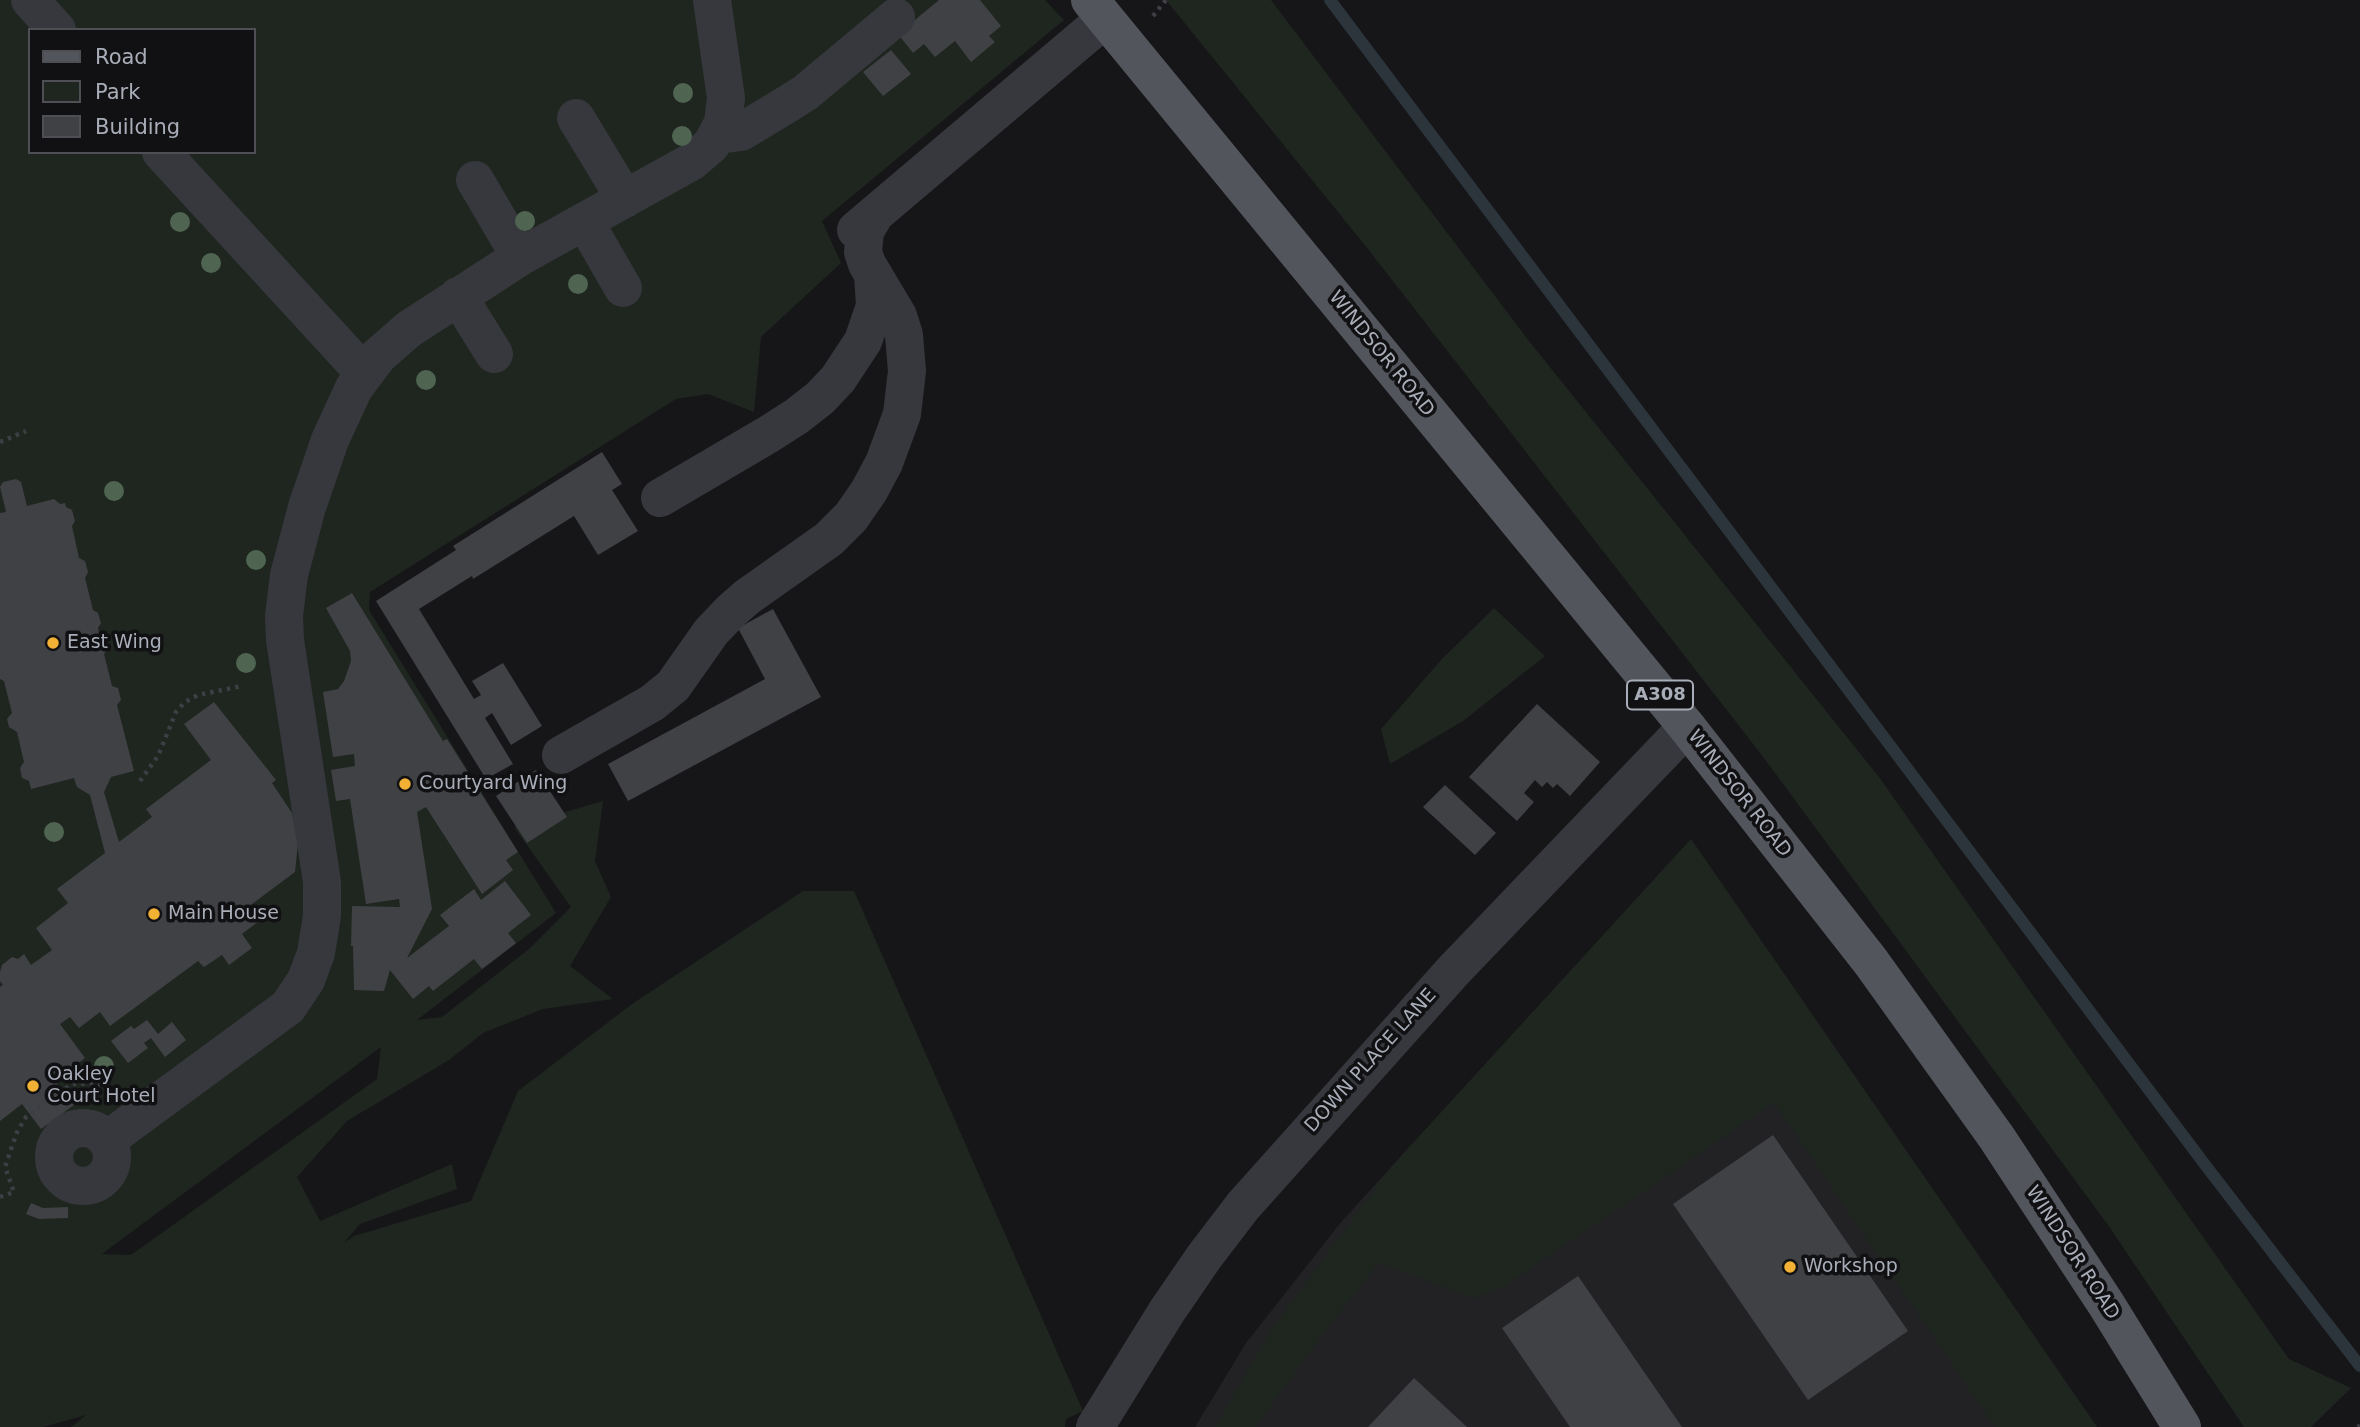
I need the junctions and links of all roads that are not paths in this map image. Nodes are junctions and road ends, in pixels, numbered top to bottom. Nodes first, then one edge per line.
1 (17, 0) edge
2 (30, 0) edge
3 (712, 0) edge
4 (1098, 10) edge
5 (0, 11) edge
6 (896, 18) dead end
7 (55, 28) edge
8 (576, 118) dead end
9 (718, 135) junction
10 (163, 154) edge
11 (475, 180) dead end
12 (625, 199) junction
13 (875, 214) junction
14 (584, 222) junction
15 (840, 243) dead end
16 (520, 257) junction
17 (873, 274) junction
18 (623, 288) dead end
19 (458, 296) junction
20 (494, 354) dead end
21 (364, 373) junction
22 (660, 498) dead end
23 (1687, 727) junction
24 (561, 755) dead end
25 (107, 1140) dead end
26 (1095, 1427) edge
27 (2182, 1427) edge

1 - 5 street
2 - 7 street
3 - 9 street
4 - 13 street
4 - 23 main road, WINDSOR ROAD / A308
6 - 9 street
8 - 12 street
9 - 12 street
10 - 21 street
11 - 16 street
12 - 14 street
13 - 15 street
13 - 17 street
14 - 16 street
14 - 18 street
16 - 19 street
17 - 22 street
17 - 24 street
19 - 20 street
19 - 21 street
21 - 25 street
23 - 26 street, DOWN PLACE LANE
23 - 27 main road, WINDSOR ROAD / A308

